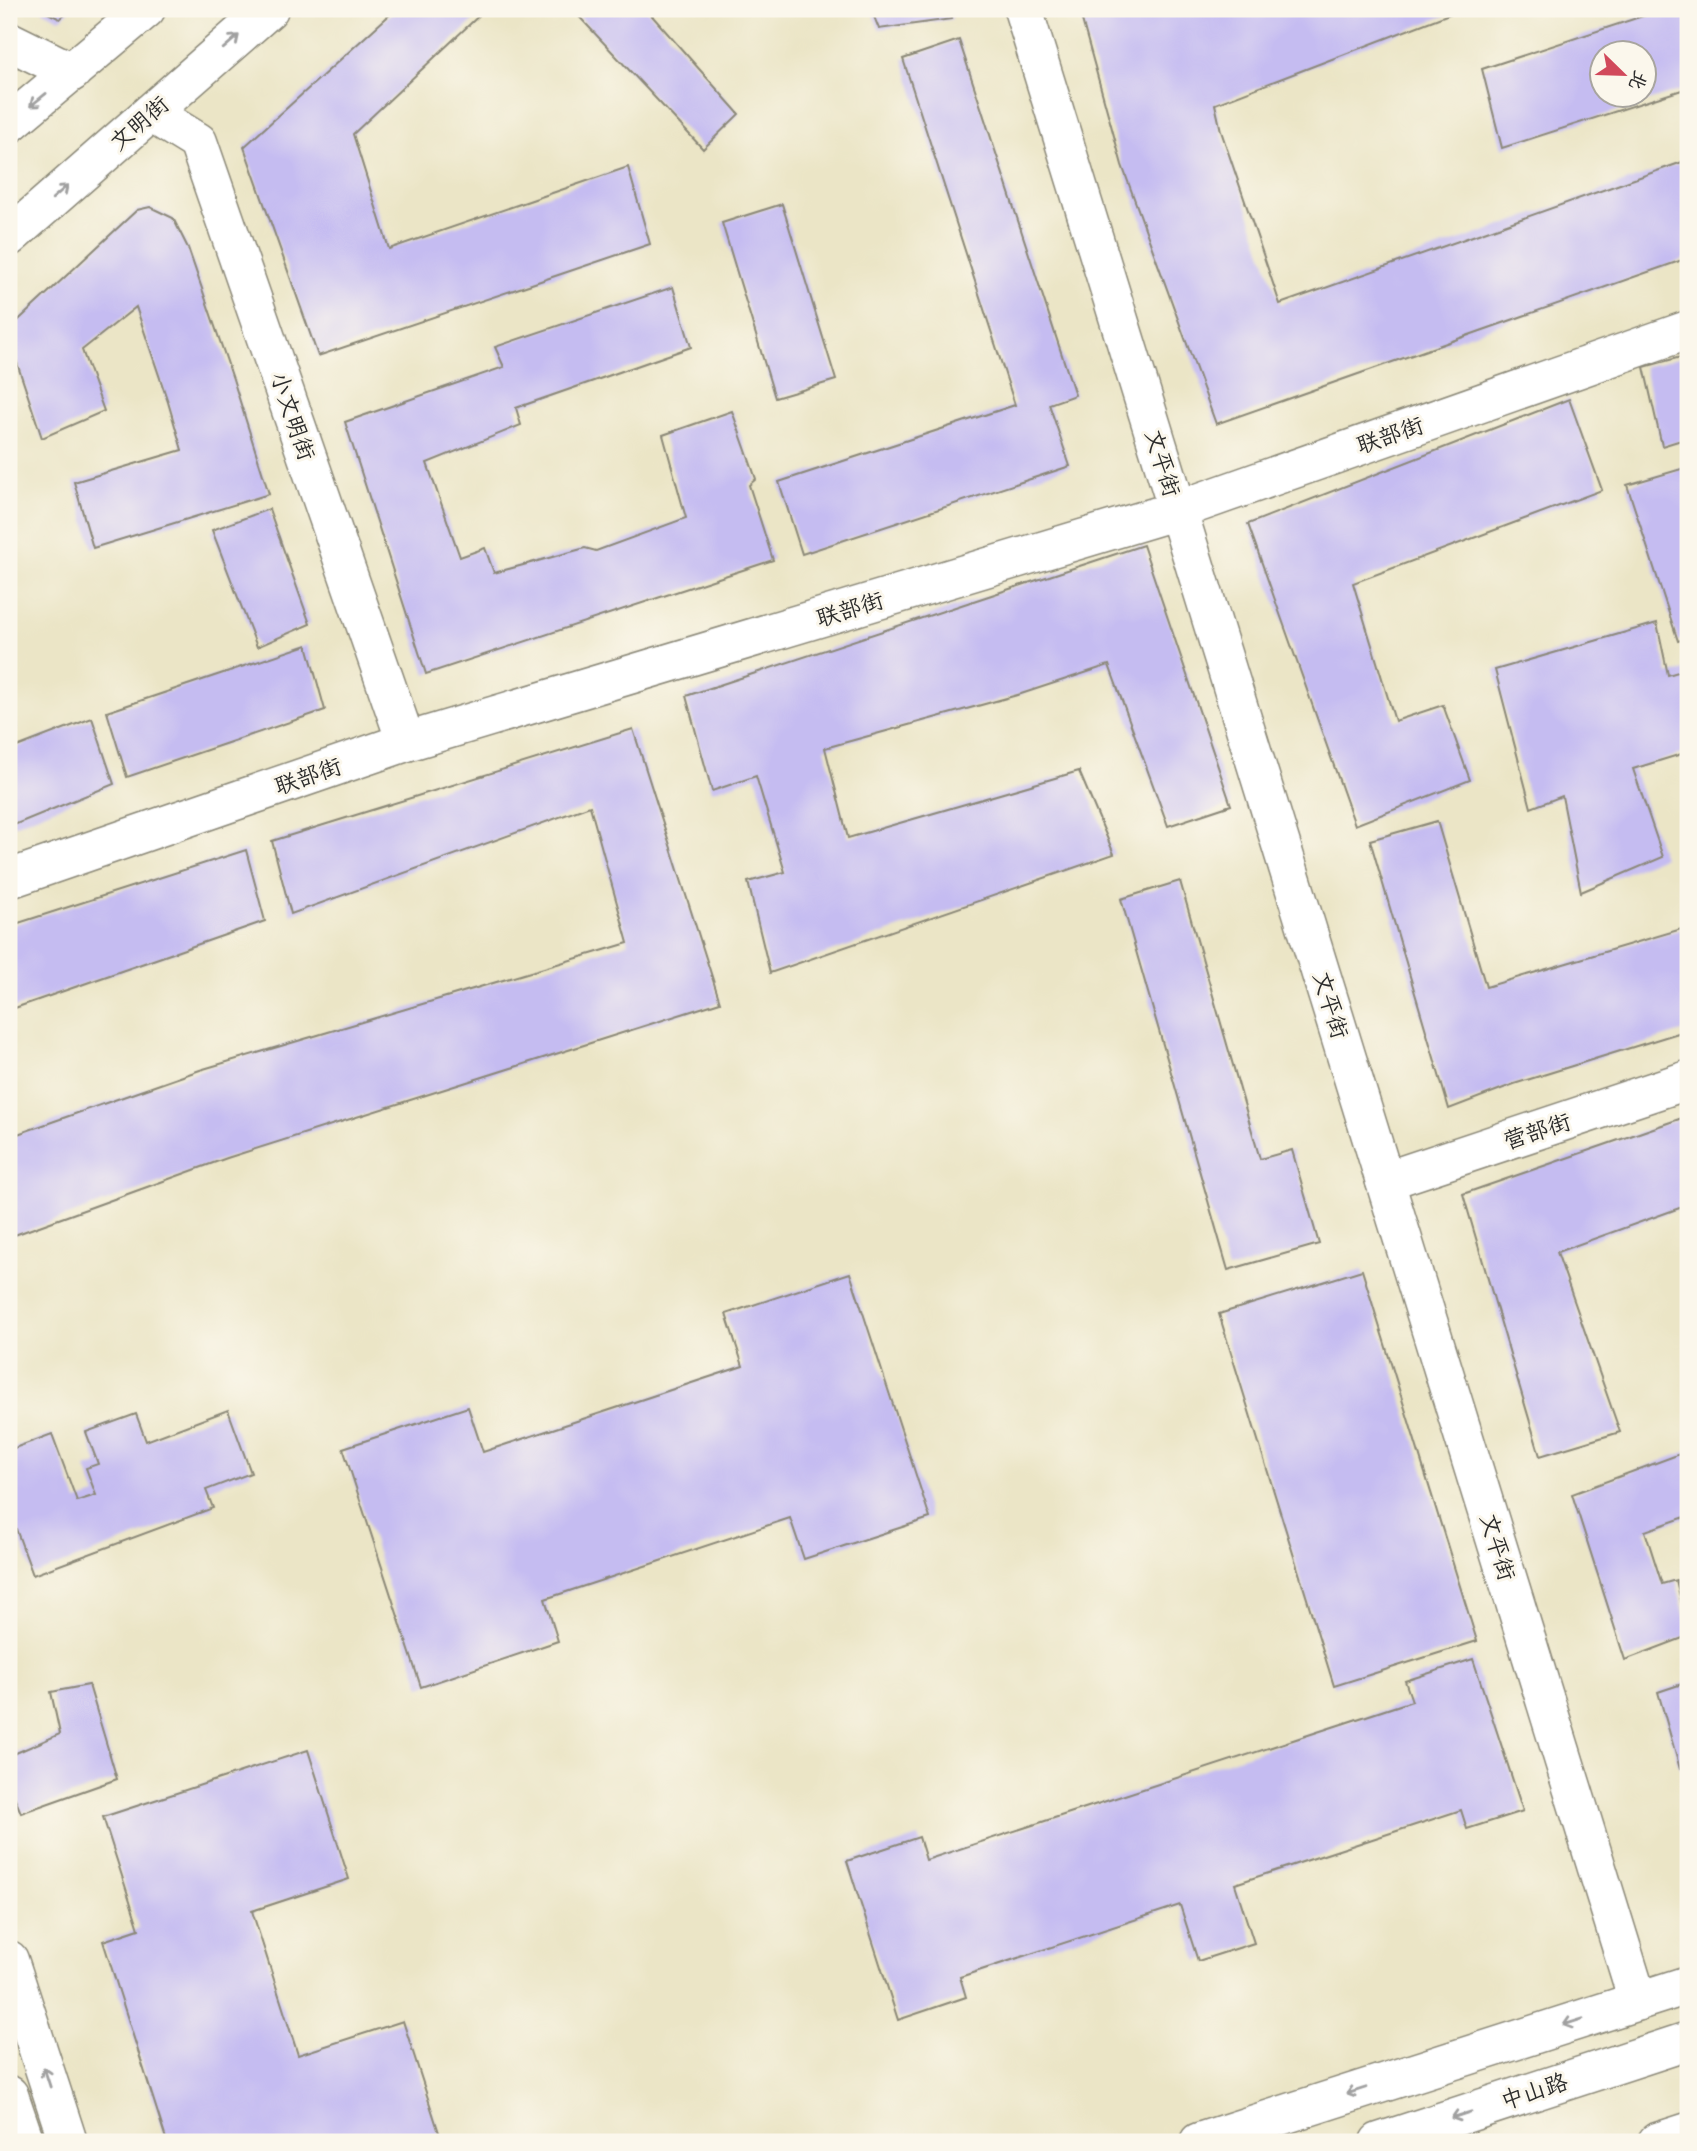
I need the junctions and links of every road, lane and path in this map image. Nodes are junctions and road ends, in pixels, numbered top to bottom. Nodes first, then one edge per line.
1 (146, 9) edge
2 (269, 9) edge
3 (1023, 9) edge
4 (9, 41) edge
5 (72, 72) junction
6 (151, 113) junction
7 (9, 124) edge
8 (9, 237) edge
9 (1688, 330) edge
10 (1178, 510) junction
11 (406, 742) junction
12 (9, 879) edge
13 (1688, 1080) edge
14 (1385, 1181) junction
15 (9, 1960) edge
16 (1688, 1985) edge
17 (1638, 2001) junction
18 (1688, 2040) edge
19 (9, 2095) edge
20 (1688, 2132) edge
21 (24, 2142) edge
22 (68, 2142) edge
23 (1199, 2142) edge
24 (1379, 2142) edge
25 (1657, 2142) edge

1 - 5 main road
6 -> 2 main road, 文明街
3 - 10 main road, 文平街
4 - 5 main road
5 -> 7 main road
8 -> 6 main road, 文明街
6 - 11 main road, 小文明街
9 - 10 main road, 联部街
10 - 11 main road, 联部街
10 - 14 main road, 文平街
11 - 12 main road, 联部街
13 - 14 main road, 营部街
14 - 17 main road, 文平街
22 -> 15 main road
16 - 17 main road
17 -> 23 main road
18 -> 24 main road, 中山路
19 - 21 main road
20 - 25 main road

